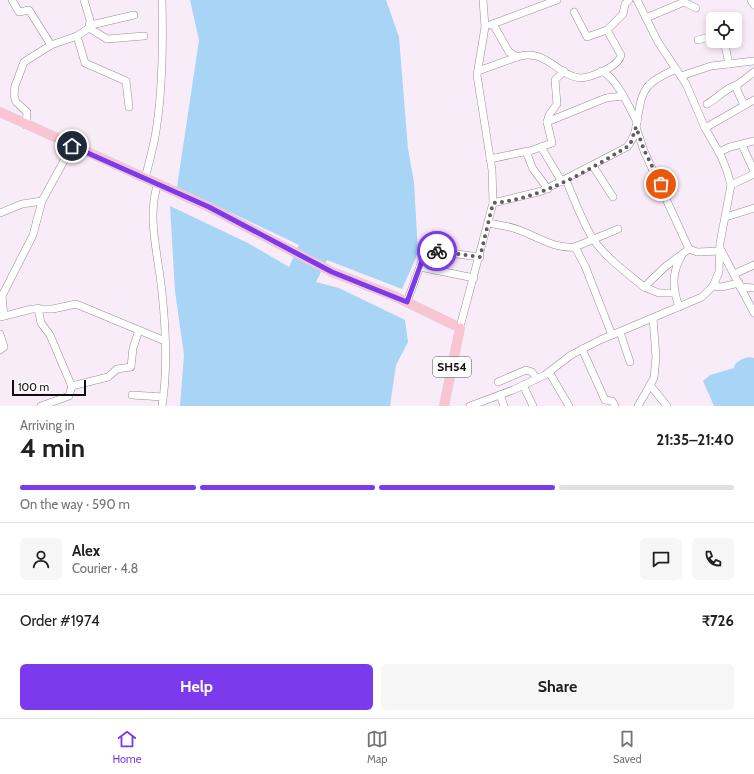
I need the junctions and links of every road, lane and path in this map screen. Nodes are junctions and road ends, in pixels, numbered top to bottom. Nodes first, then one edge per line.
1 (12, 0) edge
2 (84, 0) edge
3 (162, 0) edge
4 (483, 0) edge
5 (557, 0) edge
6 (629, 0) edge
7 (637, 0) edge
8 (751, 0) edge
9 (754, 5) edge
10 (696, 8) dead end
11 (574, 12) dead end
12 (134, 15) dead end
13 (646, 18) junction
14 (493, 24) junction
15 (90, 27) junction
16 (485, 27) junction
17 (607, 30) junction
18 (77, 36) junction
19 (144, 36) dead end
20 (706, 38) edge
21 (698, 40) dead end
22 (50, 45) junction
23 (726, 48) edge
24 (517, 57) junction
25 (754, 62) edge
26 (729, 64) junction
27 (676, 69) junction
28 (478, 71) junction
29 (564, 71) junction
30 (601, 71) junction
31 (754, 72) edge
32 (681, 76) junction
33 (737, 85) junction
34 (622, 96) junction
35 (754, 100) edge
36 (707, 104) dead end
37 (744, 105) junction
38 (129, 107) dead end
39 (0, 112) edge
40 (547, 122) junction
41 (26, 124) junction
42 (637, 125) junction
43 (705, 128) junction
44 (754, 141) edge
45 (742, 145) junction
46 (72, 146) junction
47 (541, 147) junction
48 (528, 152) junction
49 (719, 152) junction
50 (490, 159) junction
51 (593, 166) junction
52 (754, 171) edge
53 (754, 174) edge
54 (145, 178) junction
55 (564, 181) junction
56 (158, 183) junction
57 (730, 185) junction
58 (548, 189) junction
59 (613, 197) dead end
60 (42, 201) junction
61 (493, 203) junction
62 (754, 208) edge
63 (0, 213) edge
64 (726, 217) junction
65 (488, 223) junction
66 (618, 229) dead end
67 (593, 238) junction
68 (575, 247) junction
69 (689, 249) junction
70 (720, 250) junction
71 (682, 255) junction
72 (480, 257) junction
73 (754, 265) edge
74 (420, 267) junction
75 (734, 274) junction
76 (474, 278) junction
77 (740, 285) junction
78 (713, 286) junction
79 (644, 287) junction
80 (754, 288) edge
81 (674, 293) junction
82 (407, 302) junction
83 (679, 307) junction
84 (38, 308) junction
85 (754, 313) edge
86 (2, 316) edge
87 (653, 318) junction
88 (458, 325) junction
89 (139, 330) junction
90 (620, 332) junction
91 (0, 334) edge
92 (612, 335) junction
93 (165, 341) junction
94 (582, 349) junction
95 (0, 350) edge
96 (630, 362) dead end
97 (549, 372) junction
98 (536, 379) junction
99 (498, 382) dead end
100 (523, 385) junction
101 (650, 385) junction
102 (72, 386) junction
103 (132, 395) dead end
104 (500, 395) junction
105 (163, 397) junction
106 (41, 406) edge
107 (162, 406) edge
108 (444, 406) edge
109 (471, 406) edge
110 (504, 406) edge
111 (533, 406) edge
112 (569, 406) edge
113 (615, 406) edge
114 (638, 406) edge
115 (667, 406) edge

1 - 22 street
2 - 15 street
3 - 54 street
4 - 16 street
5 - 14 street
6 - 17 street
7 - 13 street
8 - 9 street
10 - 13 street
11 - 17 street
12 - 15 street
13 - 27 street
14 - 16 street
14 - 24 street
15 - 18 street
15 - 19 street
16 - 28 street
17 - 30 street
18 - 22 street
18 - 38 street
20 - 21 street
22 - 41 street
23 - 26 street
24 - 28 street
24 - 29 street
25 - 26 street
26 - 32 street
27 - 32 street
27 - 42 street
28 - 50 street
29 - 30 street
29 - 40 street
30 - 34 street
31 - 33 street
32 - 43 street
33 - 36 street
33 - 37 street
34 - 40 street
34 - 42 street
35 - 37 street
37 - 43 street
39 - 41 main road
40 - 47 street
41 - 46 main road
42 - 51 street
42 - 69 street
43 - 49 street
44 - 45 street
45 - 49 street
45 - 52 street
46 - 54 main road
46 - 60 street
47 - 48 street
47 - 55 street
48 - 50 street
48 - 58 street
49 - 57 street
50 - 61 street
51 - 55 street
51 - 59 street
53 - 57 street
54 - 56 main road
55 - 58 street
55 - 67 street
56 - 82 main road
56 - 93 street
57 - 64 street
58 - 61 street
60 - 63 street
60 - 86 street
61 - 65 street
62 - 64 street
64 - 70 street
65 - 68 street
65 - 72 street
66 - 67 street
67 - 68 street
67 - 79 street
68 - 92 street
69 - 70 street
69 - 71 street
70 - 75 street
70 - 78 street
71 - 79 street
71 - 81 street
72 - 74 street
72 - 76 street
73 - 75 street
74 - 76 street
74 - 82 street
75 - 77 street
76 - 88 street
77 - 78 street
77 - 80 street
77 - 85 street
78 - 83 street
79 - 81 street
81 - 83 street
82 - 88 main road
83 - 87 street
84 - 86 street
84 - 89 street
84 - 102 street
87 - 90 street
87 - 101 street
88 - 108 main road, SH54
89 - 93 street
89 - 102 street
90 - 92 street
90 - 96 street
91 - 95 street
92 - 94 street
93 - 105 street
94 - 97 street
94 - 113 street
97 - 98 street
97 - 112 street
98 - 99 street
98 - 100 street
100 - 104 street
100 - 111 street
101 - 114 street
101 - 115 street
102 - 106 street
103 - 105 street
104 - 109 street
104 - 110 street
105 - 107 street

